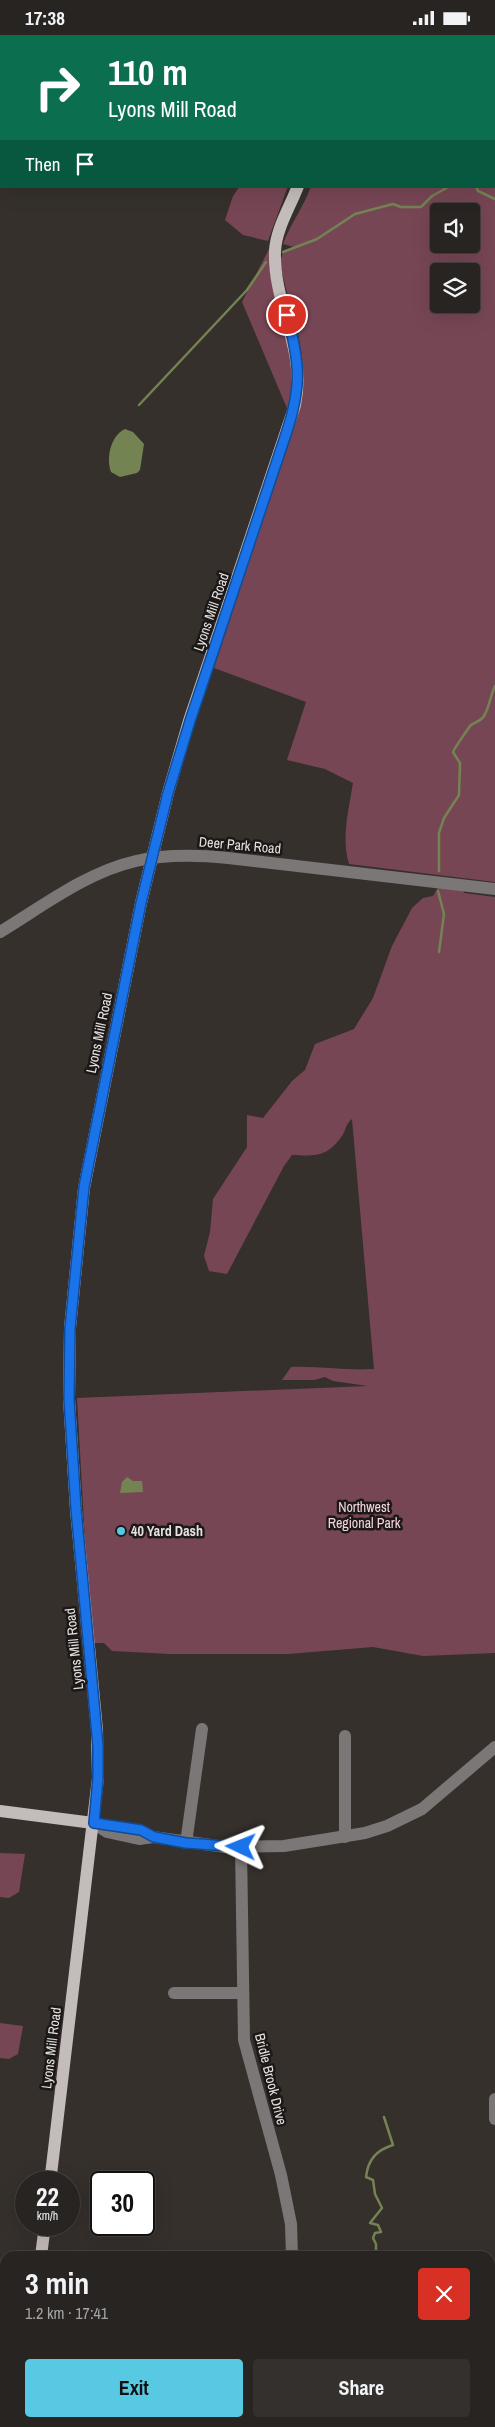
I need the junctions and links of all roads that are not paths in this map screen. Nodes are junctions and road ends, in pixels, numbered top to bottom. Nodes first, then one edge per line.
1 (298, 187) edge
2 (151, 858) junction
3 (495, 889) edge
4 (0, 932) edge
5 (202, 1729) dead end
6 (345, 1736) dead end
7 (495, 1747) edge
8 (0, 1811) edge
9 (94, 1823) junction
10 (345, 1837) junction
11 (186, 1843) junction
12 (241, 1847) junction
13 (174, 1993) dead end
14 (242, 1993) junction
15 (495, 2099) edge
16 (495, 2119) edge
17 (51, 2171) edge
18 (44, 2236) edge
19 (42, 2251) edge
20 (292, 2251) edge

1 - 2 main road, Lyons Mill Road
2 - 3 street, Deer Park Road
2 - 4 street, Deer Park Road
2 - 9 main road, Lyons Mill Road
5 - 11 street
6 - 10 street
7 - 10 street
8 - 9 main road
9 - 11 street
9 - 17 main road, Lyons Mill Road
10 - 12 street
11 - 12 street
12 - 14 street, Bridle Brook Drive
13 - 14 street
14 - 20 street, Bridle Brook Drive
15 - 16 street
18 - 19 main road

